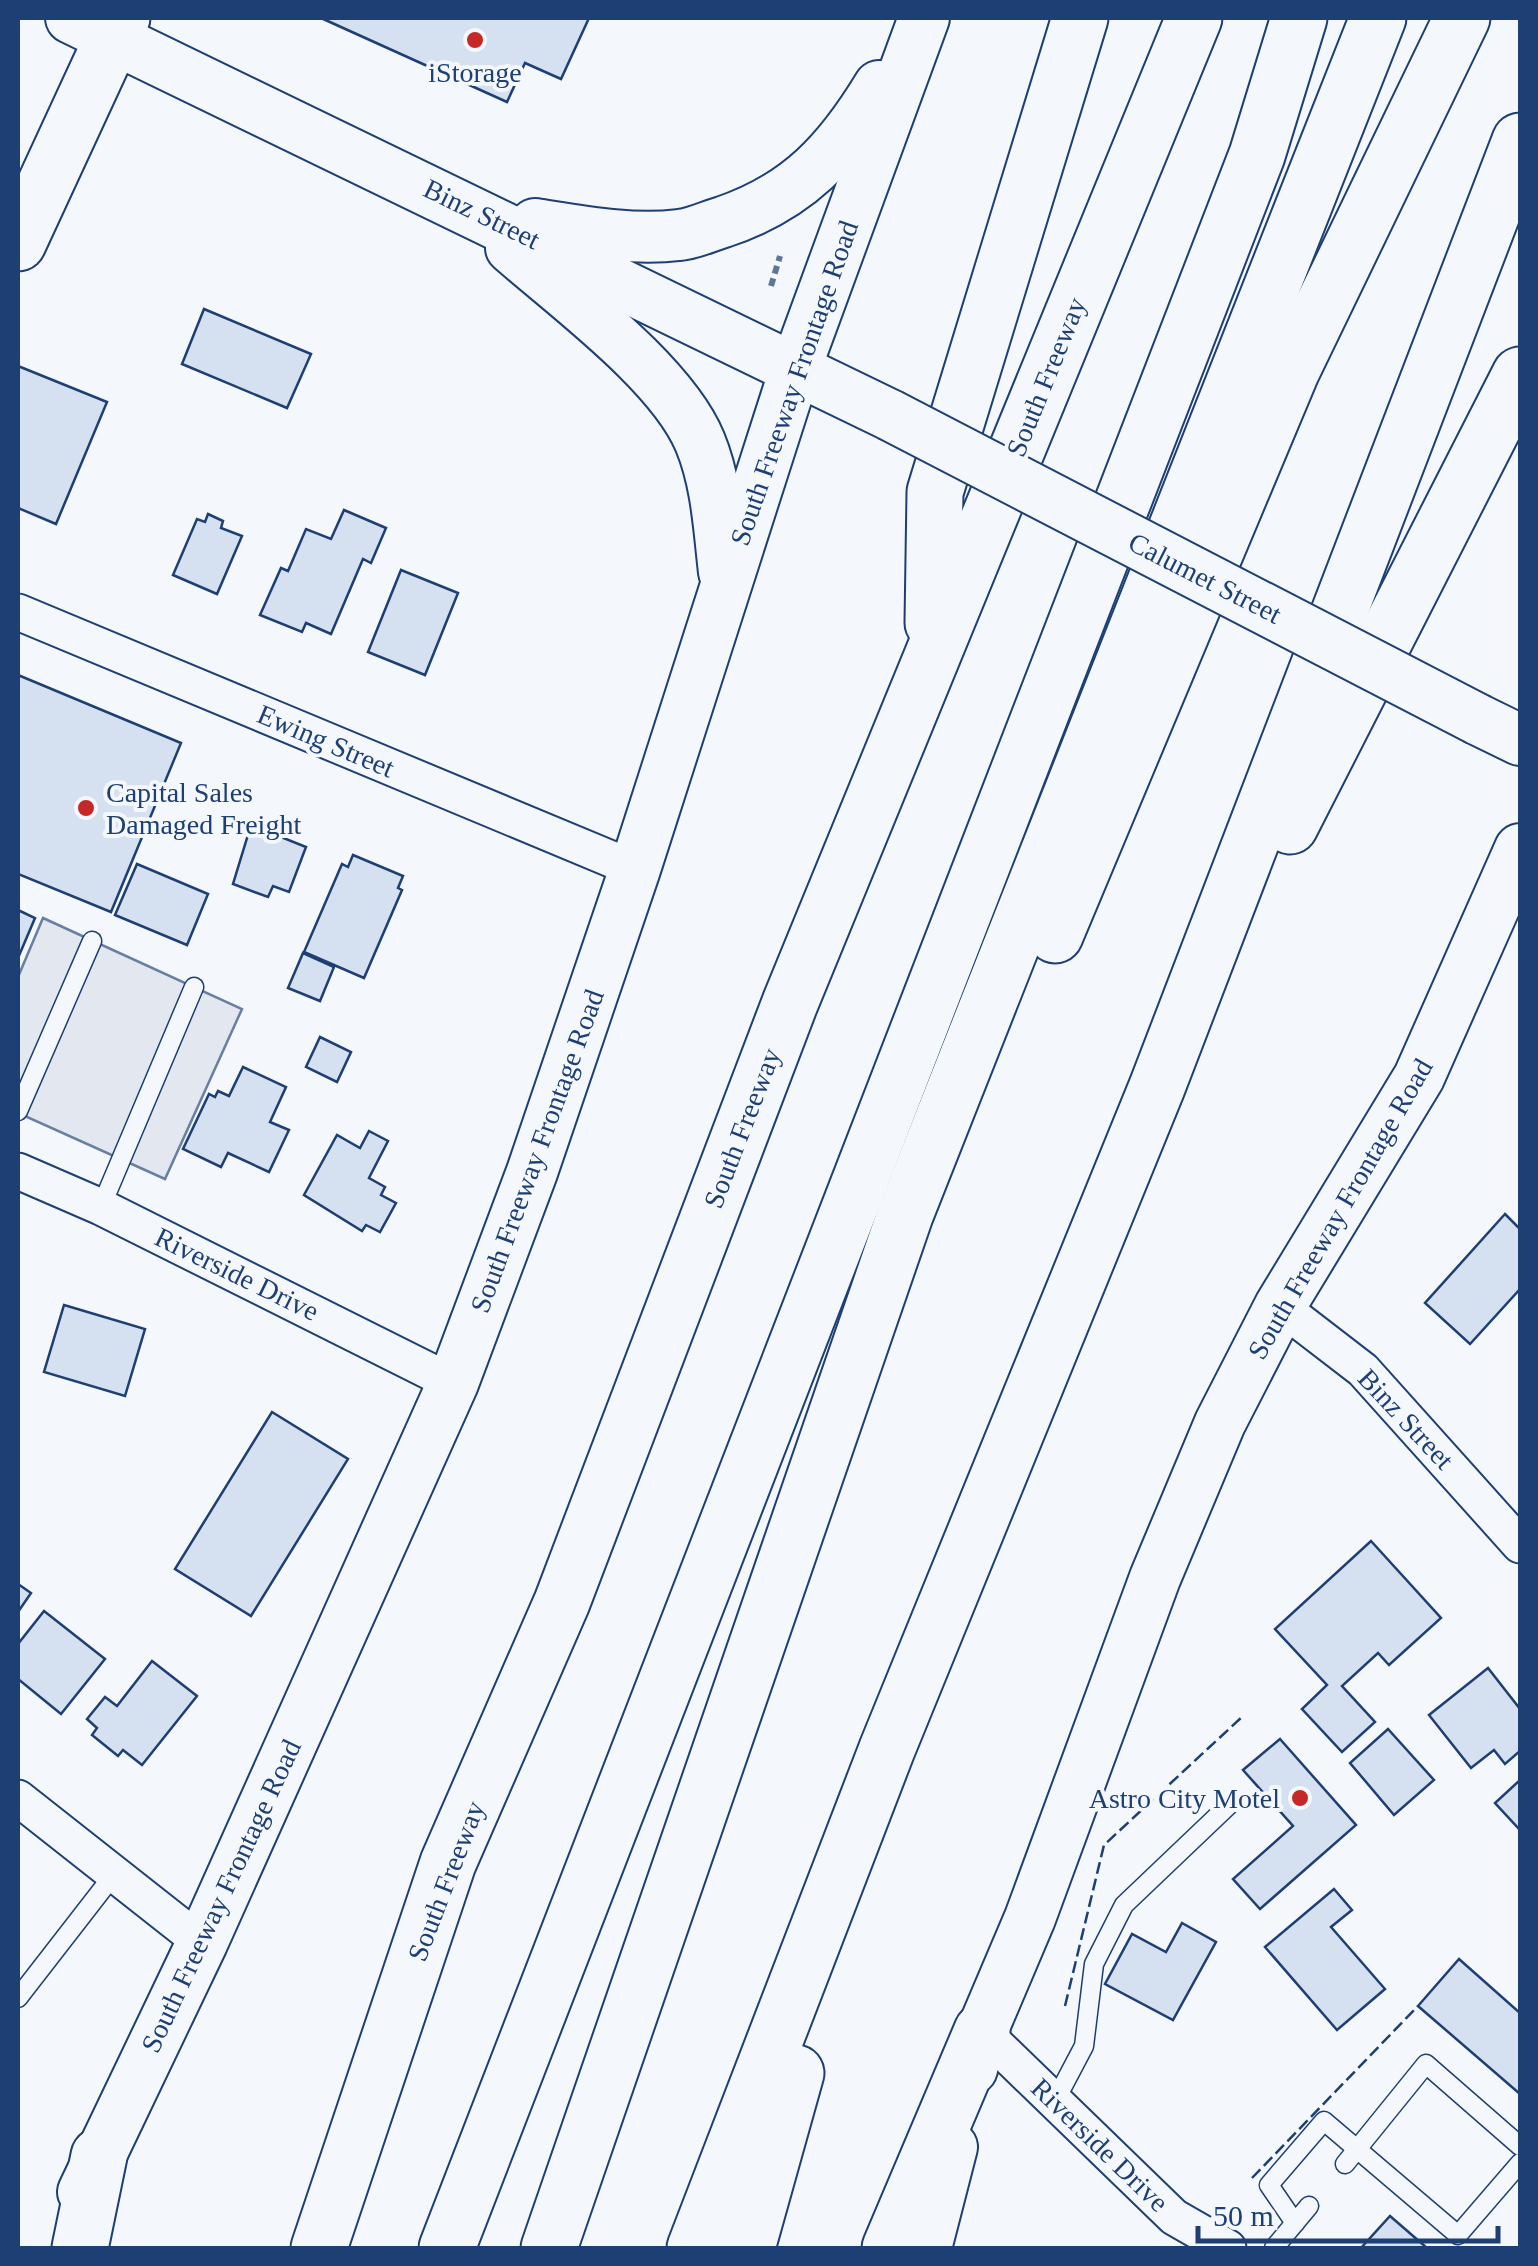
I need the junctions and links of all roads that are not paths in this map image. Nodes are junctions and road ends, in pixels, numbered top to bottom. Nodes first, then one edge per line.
1 (923, 18) edge
2 (1080, 18) edge
3 (1194, 18) edge
4 (1300, 18) edge
5 (1378, 18) edge
6 (1462, 18) edge
7 (102, 25) edge
8 (1520, 141) edge
9 (471, 209) junction
10 (18, 243) edge
11 (796, 366) junction
12 (1520, 376) edge
13 (890, 415) joint
14 (726, 588) junction
15 (18, 612) edge
16 (932, 653) junction
17 (1500, 730) edge
18 (635, 868) junction
19 (1516, 873) edge
20 (92, 941) dead end
21 (194, 987) dead end
22 (1156, 1087) junction
23 (18, 1111) edge
24 (18, 1172) edge
25 (102, 1207) junction
26 (905, 1214) junction
27 (1280, 1306) junction
28 (453, 1383) junction
29 (1520, 1545) edge
30 (886, 1749) junction
31 (18, 1798) edge
32 (1230, 1804) dead end
33 (115, 1873) junction
34 (202, 1944) junction
35 (18, 1998) edge
36 (982, 2030) junction
37 (1055, 2100) junction
38 (1520, 2146) edge
39 (99, 2156) junction
40 (1351, 2156) junction
41 (1520, 2164) edge
42 (1309, 2206) dead end
43 (1295, 2223) junction
44 (57, 2248) edge
45 (80, 2248) edge
46 (319, 2248) edge
47 (447, 2248) edge
48 (548, 2248) edge
49 (695, 2248) edge
50 (746, 2248) edge
51 (890, 2248) edge
52 (926, 2248) edge
53 (1228, 2248) edge
54 (1274, 2248) edge

1 - 9 main road
1 - 11 main road, South Freeway Frontage Road
2 - 16 main road
3 - 16 main road, South Freeway
4 - 47 main road
5 - 26 main road
6 - 26 main road
7 - 9 main road, Binz Street
7 - 10 main road
8 - 22 main road
9 - 11 main road, Binz Street
9 - 14 main road
11 - 13 main road, Binz Street
11 - 14 main road, South Freeway Frontage Road
12 - 22 main road
13 - 17 main road, Calumet Street, bridge
14 - 18 main road, South Freeway Frontage Road
15 - 18 street, Ewing Street
16 - 46 main road, South Freeway
18 - 28 main road, South Freeway Frontage Road
19 - 27 main road, South Freeway Frontage Road
20 - 23 lane
21 - 25 lane
22 - 30 main road
24 - 25 street, Riverside Drive
25 - 28 street, Riverside Drive
26 - 48 main road
27 - 29 street, Binz Street
27 - 36 main road, South Freeway Frontage Road
28 - 34 main road, South Freeway Frontage Road
30 - 49 main road
30 - 50 main road
31 - 33 street
32 - 37 lane
33 - 34 street
33 - 35 lane
34 - 39 main road, South Freeway Frontage Road
36 - 37 street, Riverside Drive
36 - 51 main road
36 - 52 main road, South Freeway Frontage Road
37 - 53 street, Riverside Drive
38 - 40 lane
39 - 44 main road, South Freeway Frontage Road
39 - 45 main road
40 - 41 lane
40 - 43 lane
42 - 43 lane
43 - 54 lane

